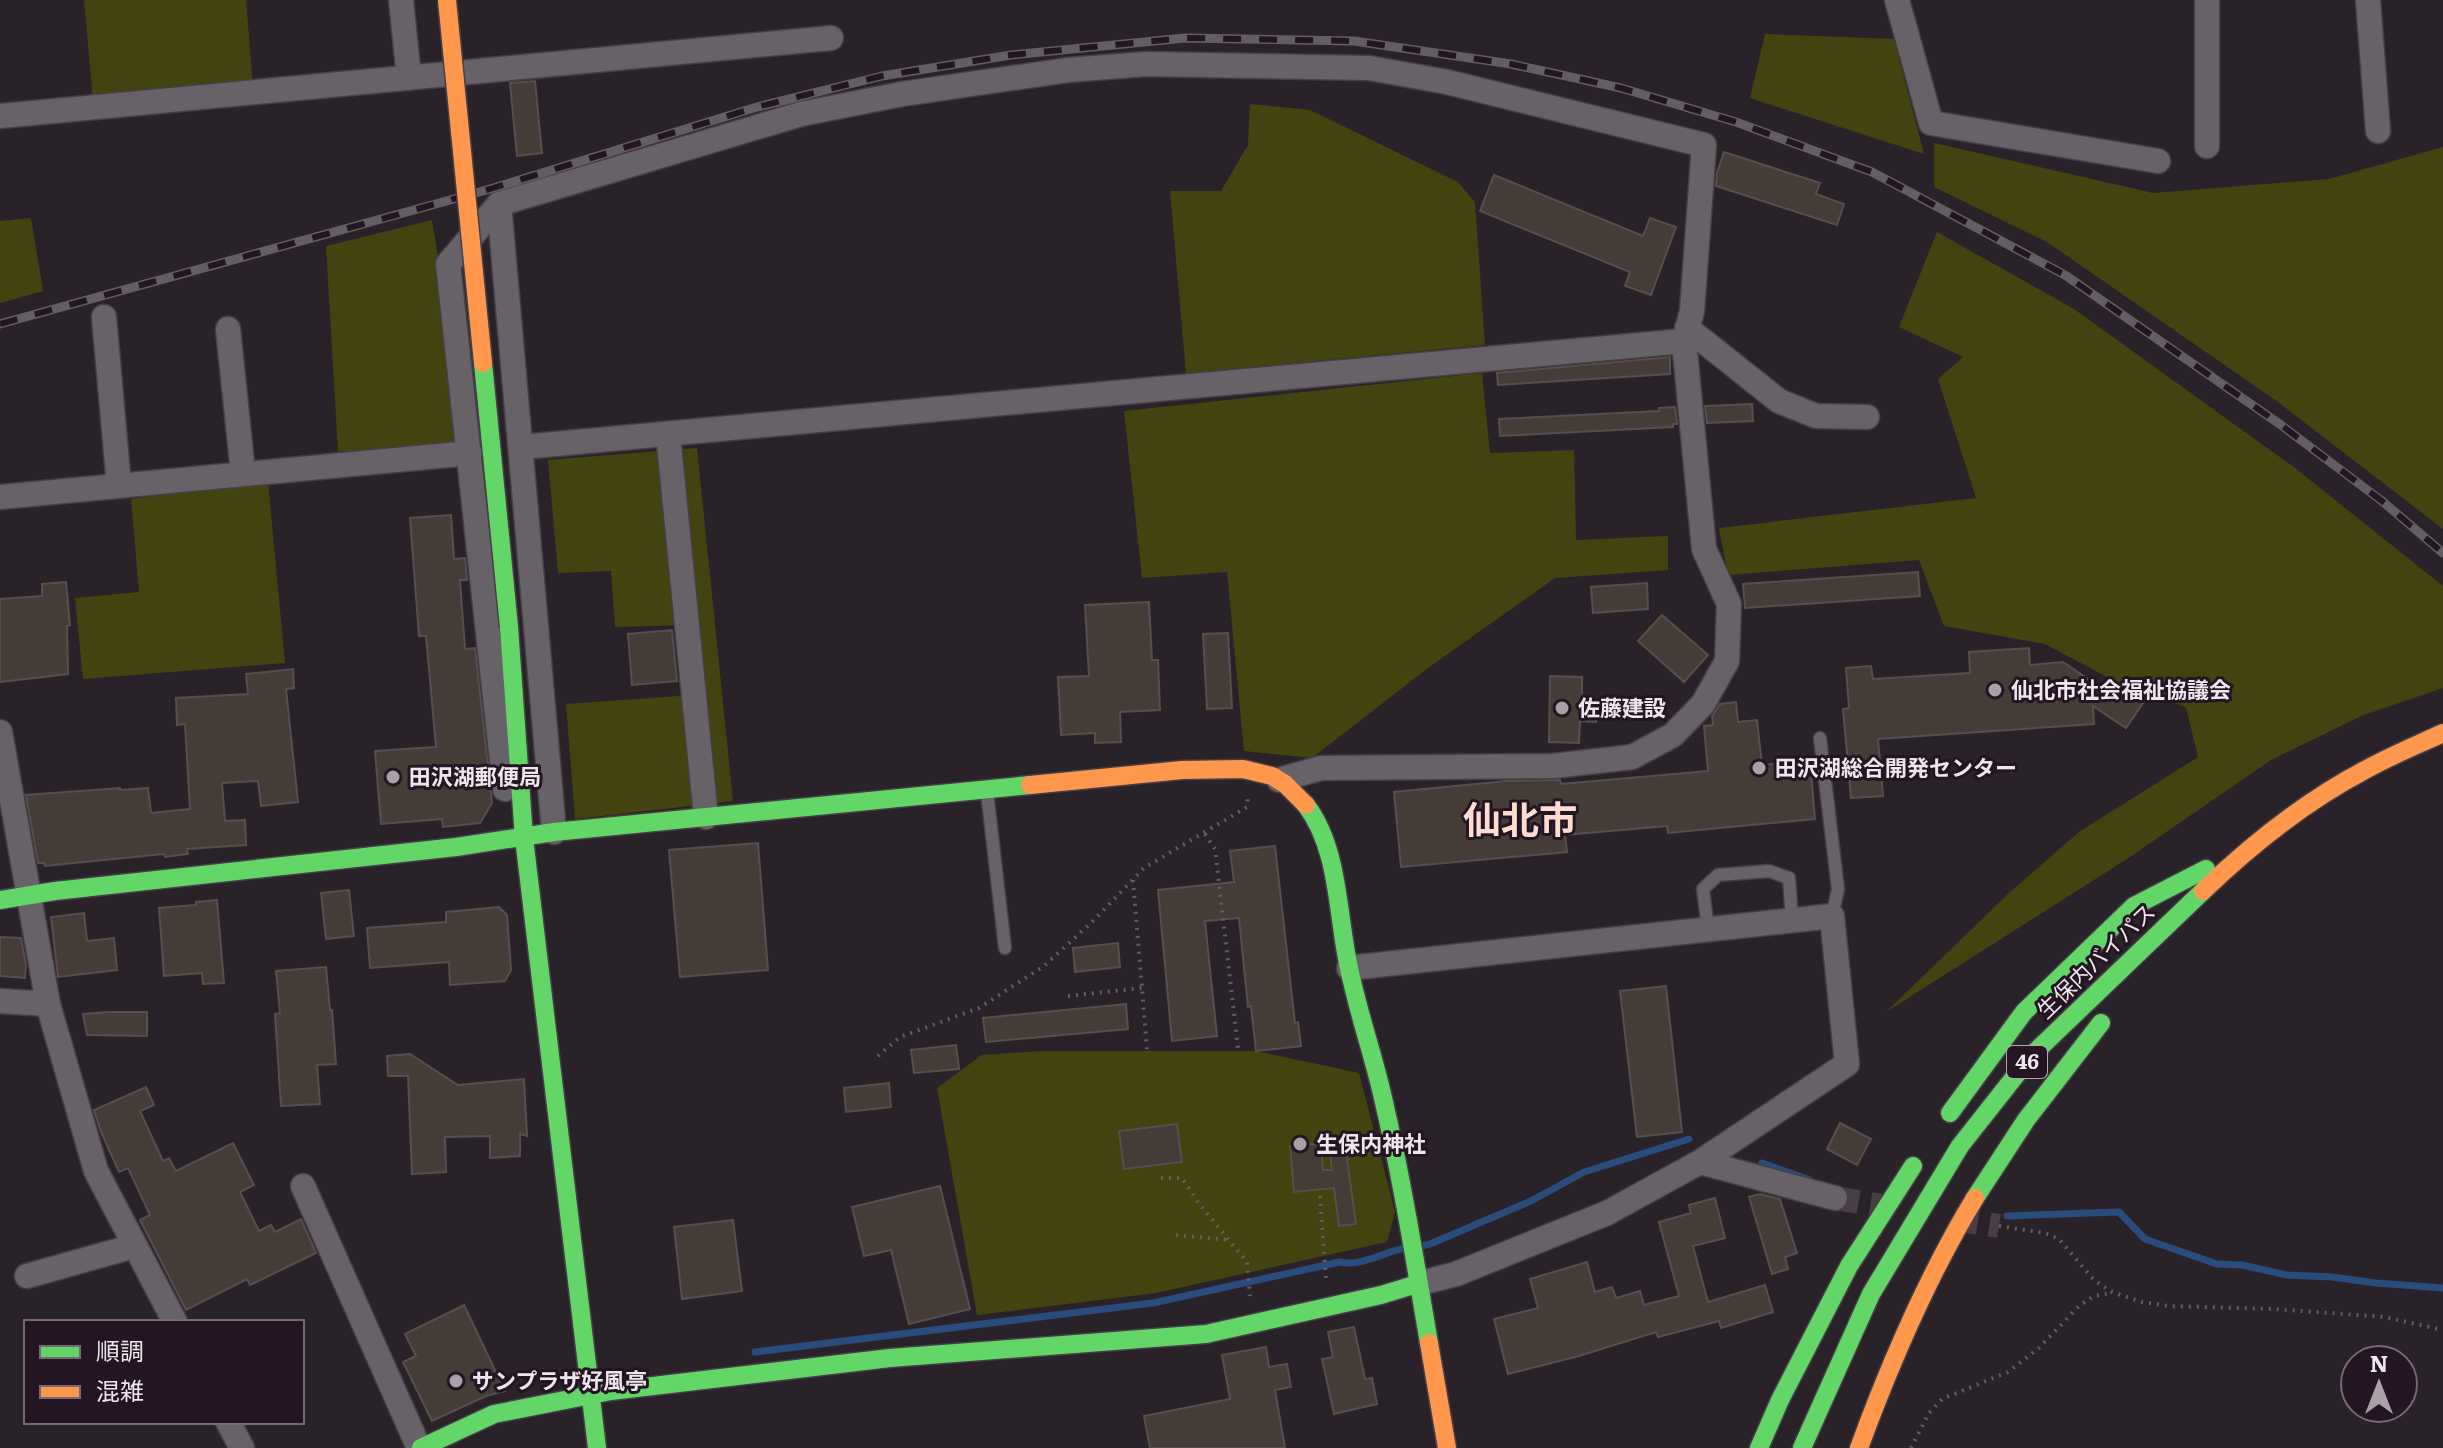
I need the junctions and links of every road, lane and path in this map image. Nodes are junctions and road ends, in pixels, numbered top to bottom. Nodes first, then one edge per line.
1 (401, 0) edge
2 (447, 0) edge
3 (1897, 0) edge
4 (2207, 0) edge
5 (2368, 0) edge
6 (831, 38) dead end
7 (409, 78) junction
8 (0, 116) edge
9 (2378, 131) dead end
10 (2207, 146) dead end
11 (2158, 161) dead end
12 (499, 204) junction
13 (104, 317) dead end
14 (228, 329) dead end
15 (1686, 334) junction
16 (1867, 417) dead end
17 (668, 434) junction
18 (522, 447) junction
19 (470, 453) junction
20 (243, 473) junction
21 (119, 486) junction
22 (0, 497) edge
23 (0, 732) edge
24 (2443, 733) edge
25 (1820, 738) dead end
26 (1249, 769) junction
27 (1279, 780) junction
28 (987, 789) junction
29 (706, 817) junction
30 (554, 832) junction
31 (1205, 834) junction
32 (517, 838) junction
33 (2249, 847) junction
34 (1133, 880) junction
35 (31, 897) junction
36 (0, 900) edge
37 (1832, 916) junction
38 (1792, 920) junction
39 (1708, 929) junction
40 (1005, 948) dead end
41 (1349, 968) junction
42 (2136, 981) dead end
43 (1142, 988) junction
44 (1068, 996) dead end
45 (0, 1001) edge
46 (48, 1004) junction
47 (2116, 1005) dead end
48 (1238, 1048) dead end
49 (1147, 1049) dead end
50 (878, 1056) dead end
51 (1936, 1131) dead end
52 (1920, 1155) dead end
53 (1700, 1162) junction
54 (1161, 1178) dead end
55 (303, 1186) dead end
56 (1320, 1196) dead end
57 (1835, 1198) tunnel mouth
58 (1999, 1226) tunnel mouth
59 (1176, 1235) dead end
60 (1228, 1240) junction
61 (134, 1246) junction
62 (27, 1276) dead end
63 (1417, 1284) junction
64 (1327, 1285) dead end
65 (2112, 1292) junction
66 (1250, 1299) dead end
67 (174, 1320) edge
68 (2443, 1330) edge
69 (592, 1394) junction
70 (229, 1424) edge
71 (242, 1448) edge
72 (420, 1448) edge
73 (597, 1448) edge
74 (1447, 1448) edge
75 (1759, 1448) edge
76 (1802, 1448) edge
77 (1859, 1448) edge
78 (1911, 1448) edge

1 - 7 street
2 - 32 main road, bridge
3 - 11 street
4 - 10 street
5 - 9 street
6 - 7 street
7 - 8 street
12 - 15 street
12 - 18 street
12 - 19 street
13 - 21 street
14 - 20 street
15 - 16 street
15 - 17 street
15 - 27 street
17 - 18 street
17 - 29 street
18 - 30 street
19 - 20 street
19 - 32 street
20 - 21 street
21 - 22 street
23 - 35 street
24 - 33 main road, 生保内バイパス / 46
25 - 37 lane
26 - 27 main road
26 - 28 main road
26 - 31 path
27 - 41 main road
28 - 29 main road
28 - 40 lane
29 - 30 main road
30 - 32 main road
31 - 34 path
31 - 48 path
32 - 35 main road
32 - 69 main road
33 - 42 main road
33 - 51 main road
33 - 76 main road, 生保内バイパス / 46
34 - 43 path
34 - 50 path
35 - 36 main road
35 - 46 street
37 - 38 street
37 - 53 street
38 - 39 street
38 - 39 lane
39 - 41 street
41 - 63 main road
43 - 44 path
43 - 49 path
45 - 46 street
46 - 61 street
47 - 77 main road
52 - 75 main road
53 - 57 street
53 - 63 street
54 - 60 path
55 - 72 street
56 - 64 path
58 - 65 path
59 - 60 path
60 - 66 path
61 - 62 street
61 - 67 street
63 - 69 main road
63 - 74 main road
65 - 68 path
65 - 78 path
69 - 72 main road
69 - 73 main road
70 - 71 street

